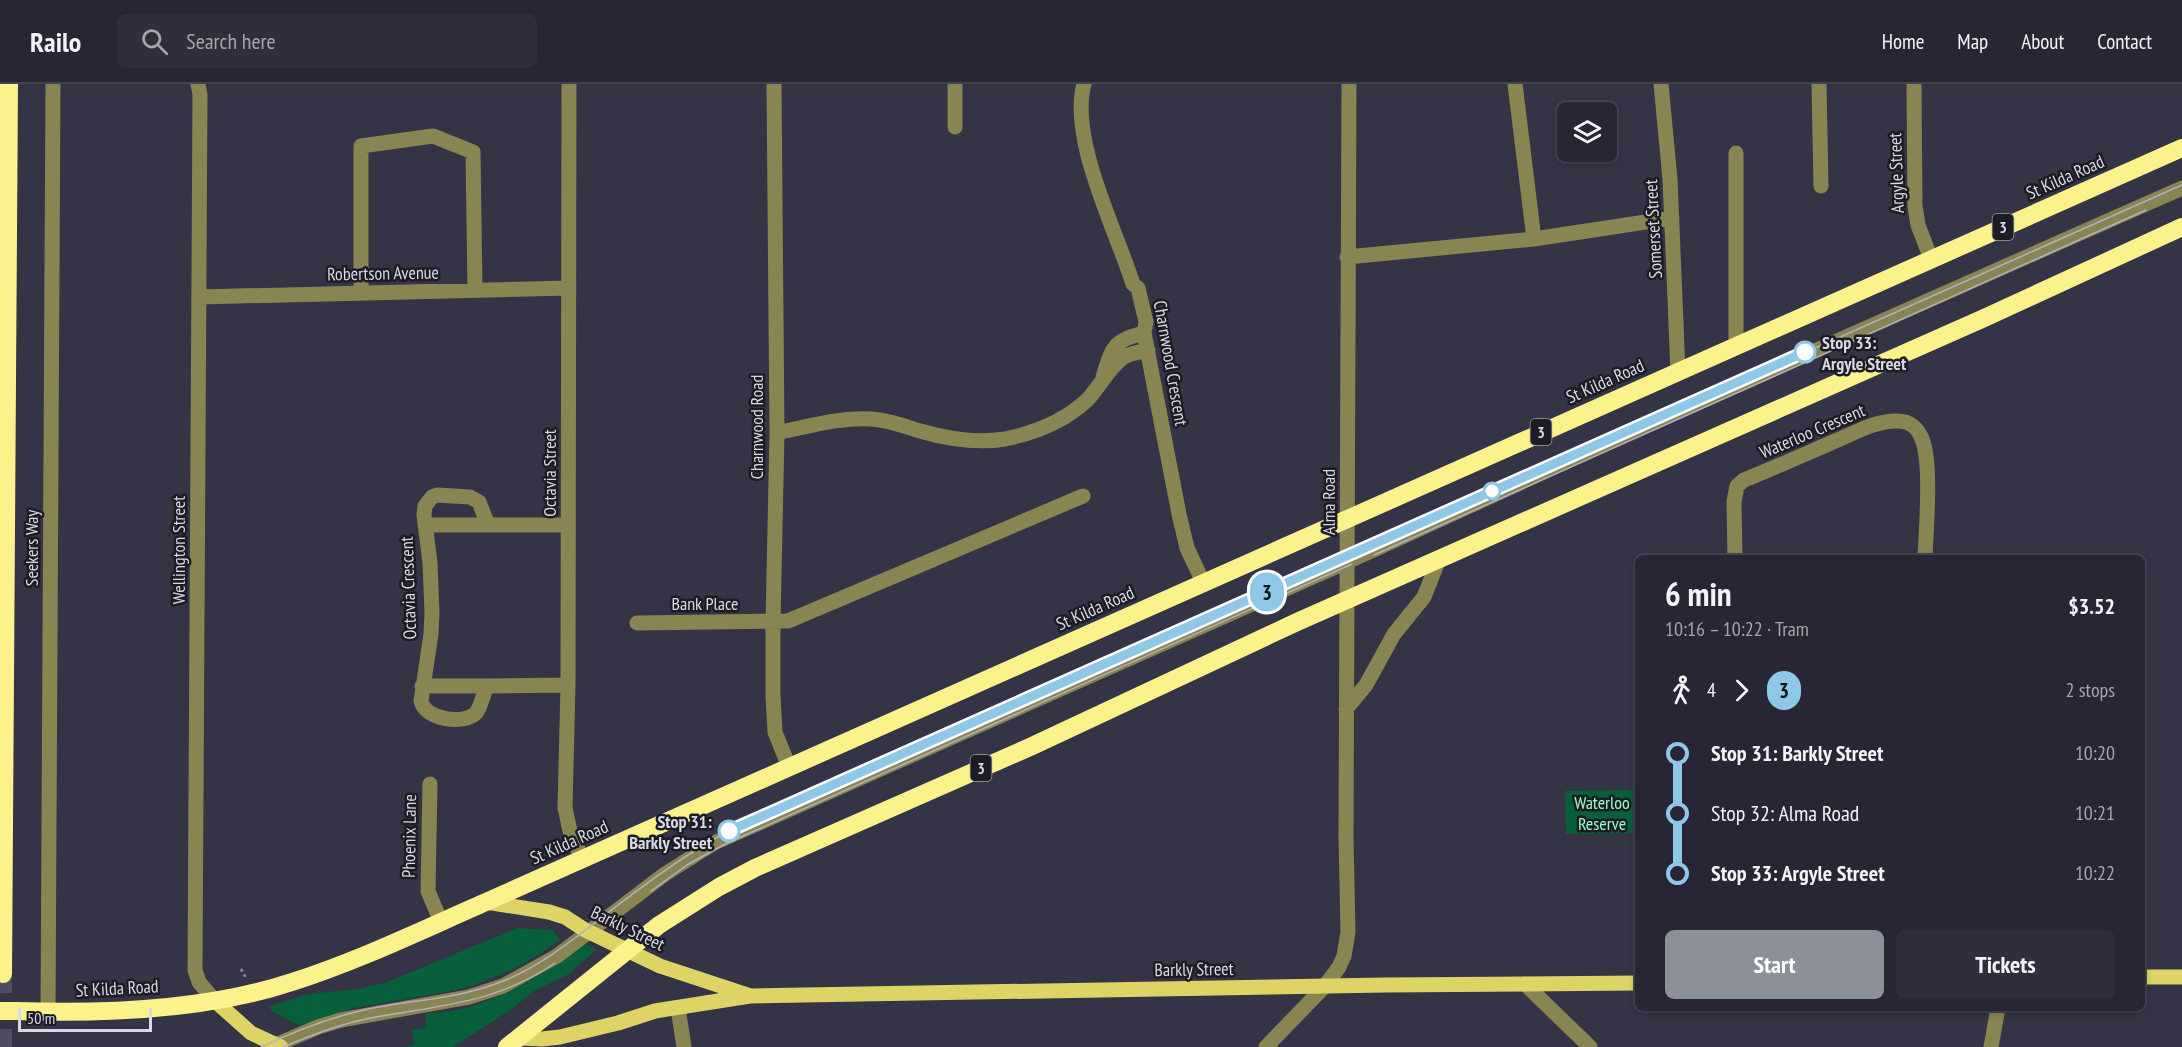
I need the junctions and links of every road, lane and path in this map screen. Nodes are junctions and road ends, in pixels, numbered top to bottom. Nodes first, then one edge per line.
1 (9, 84) edge
2 (53, 84) edge
3 (569, 84) edge
4 (774, 84) edge
5 (955, 84) edge
6 (1084, 84) edge
7 (1349, 84) edge
8 (1515, 84) edge
9 (1661, 84) edge
10 (1819, 84) edge
11 (1914, 84) edge
12 (201, 88) edge
13 (955, 127) dead end
14 (2182, 148) edge
15 (1736, 153) dead end
16 (1821, 186) dead end
17 (2182, 188) edge
18 (1672, 218) junction
19 (2182, 227) edge
20 (1534, 239) junction
21 (1347, 256) junction
22 (1931, 259) junction
23 (569, 288) junction
24 (475, 290) junction
25 (361, 293) junction
26 (199, 297) junction
27 (1144, 333) junction
28 (1736, 346) junction
29 (1148, 350) junction
30 (1678, 372) junction
31 (1097, 388) junction
32 (777, 433) junction
33 (1083, 496) dead end
34 (1347, 519) junction
35 (425, 525) junction
36 (488, 525) junction
37 (568, 525) junction
38 (1735, 555) edge
39 (1925, 555) edge
40 (1439, 559) junction
41 (1347, 561) junction
42 (1203, 582) junction
43 (1347, 601) junction
44 (637, 623) dead end
45 (773, 623) junction
46 (568, 685) junction
47 (422, 686) junction
48 (488, 686) junction
49 (1347, 709) junction
50 (789, 767) junction
51 (430, 784) dead end
52 (582, 859) junction
53 (486, 902) junction
54 (441, 922) junction
55 (589, 932) junction
56 (625, 950) junction
57 (3, 974) dead end
58 (2182, 977) edge
59 (2145, 978) edge
60 (1635, 983) edge
61 (1525, 984) junction
62 (1325, 986) junction
63 (750, 996) junction
64 (214, 1000) junction
65 (678, 1008) junction
66 (0, 1011) edge
67 (48, 1011) junction
68 (1997, 1011) edge
69 (513, 1043) edge
70 (276, 1046) edge
71 (684, 1047) edge
72 (1266, 1047) edge
73 (1590, 1047) edge
74 (1991, 1047) edge

1 - 57 highway
2 - 67 street, Seekers Way
3 - 23 street, Octavia Street
4 - 32 street, Charnwood Road
5 - 13 street
6 - 27 street, Charnwood Crescent
7 - 21 street, Alma Road
8 - 20 street
9 - 18 street, Somerset Street
10 - 16 street
11 - 22 street, Argyle Street
12 - 26 street, Wellington Street
14 - 22 highway, St Kilda Road / 3
15 - 28 street
17 - 41 street
18 - 20 street
18 - 30 street, Somerset Street
19 - 40 highway, 3
20 - 21 street
21 - 34 street, Alma Road
22 - 28 highway, St Kilda Road / 3
23 - 24 street, Robertson Avenue
23 - 37 street, Octavia Street
24 - 25 street, Robertson Avenue
24 - 25 street
25 - 26 street, Robertson Avenue
26 - 64 street, Wellington Street
27 - 29 street, Charnwood Crescent
27 - 31 street
28 - 30 highway, St Kilda Road / 3
29 - 31 street
29 - 42 street, Charnwood Crescent
30 - 34 highway, St Kilda Road / 3
31 - 32 street
32 - 45 street, Charnwood Road
33 - 45 street, Bank Place
34 - 41 street, Alma Road
34 - 42 highway, St Kilda Road / 3
35 - 36 street, Octavia Crescent
35 - 36 street, Octavia Crescent
35 - 47 street, Octavia Crescent
36 - 37 street, Octavia Crescent
37 - 46 street, Octavia Street
38 - 39 street, Waterloo Crescent
40 - 43 highway, 3
40 - 49 street
41 - 43 street, Alma Road
41 - 55 street
42 - 50 highway, St Kilda Road / 3
43 - 49 street, Alma Road
43 - 56 highway, 3
44 - 45 street, Bank Place
45 - 50 street, Charnwood Road
46 - 48 street
46 - 52 street, Octavia Street
47 - 48 street
47 - 48 street, Octavia Crescent
49 - 62 street, Alma Road
50 - 52 highway, St Kilda Road / 3
51 - 54 street, Phoenix Lane
52 - 53 highway, St Kilda Road / 3
53 - 54 highway, St Kilda Road / 3
53 - 55 main road, Barkly Street
54 - 64 highway, St Kilda Road / 3
55 - 56 main road, Barkly Street
55 - 70 street
56 - 63 main road, Barkly Street
56 - 69 highway, 3
58 - 59 main road
60 - 61 main road, Barkly Street
61 - 62 main road, Barkly Street
61 - 73 street
62 - 63 main road, Barkly Street
62 - 72 street, Alma Road
63 - 65 main road, Barkly Street
64 - 67 highway, St Kilda Road / 3
64 - 70 main road
65 - 69 main road, Barkly Street
65 - 71 street
66 - 67 highway, St Kilda Road / 3, bridge
68 - 74 street

